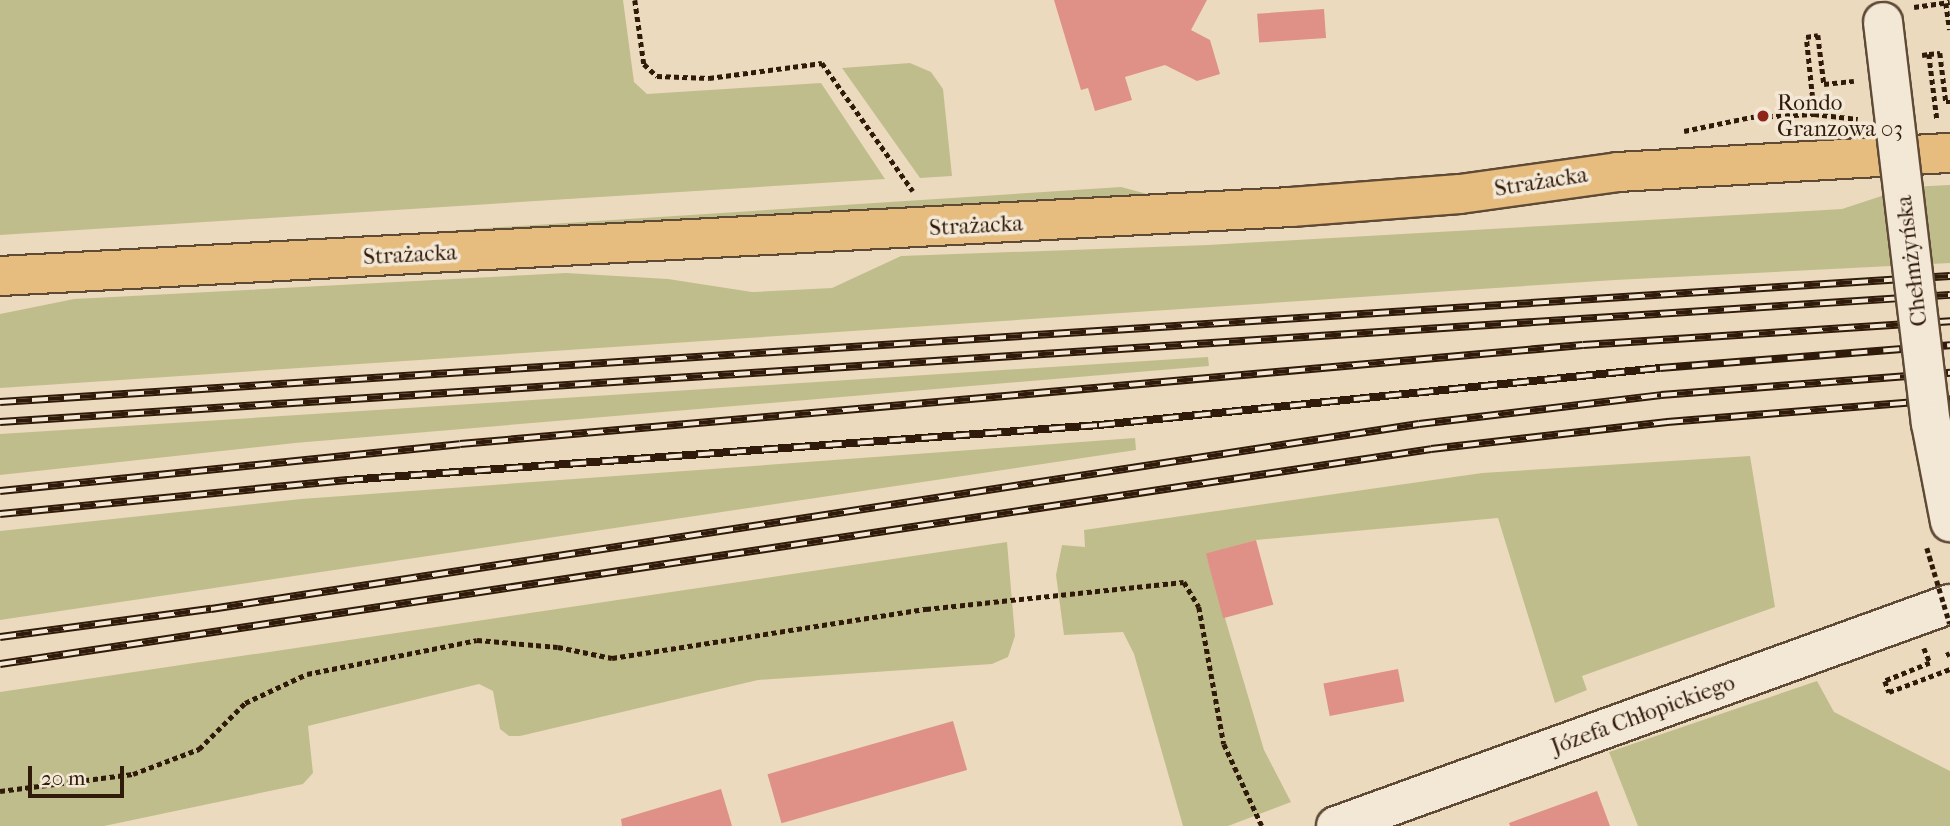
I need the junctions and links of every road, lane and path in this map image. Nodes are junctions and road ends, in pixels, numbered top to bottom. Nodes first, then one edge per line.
1 (635, 0) edge
2 (1948, 3) edge
3 (1892, 10) edge
4 (1950, 30) edge
5 (1929, 54) dead end
6 (1855, 80) dead end
7 (1950, 102) edge
8 (1815, 114) dead end
9 (1950, 153) edge
10 (915, 193) dead end
11 (0, 276) edge
12 (1950, 522) edge
13 (1950, 604) edge
14 (1928, 657) dead end
15 (1950, 669) edge
16 (0, 791) edge
17 (1262, 826) edge
18 (1336, 826) edge

1 - 10 path
2 - 3 path
2 - 4 path
3 - 12 street, Chełmżyńska, bridge
5 - 7 path
6 - 8 path
9 - 11 main road, Strażacka
13 - 18 street, Józefa Chłopickiego
14 - 15 path
16 - 17 path

